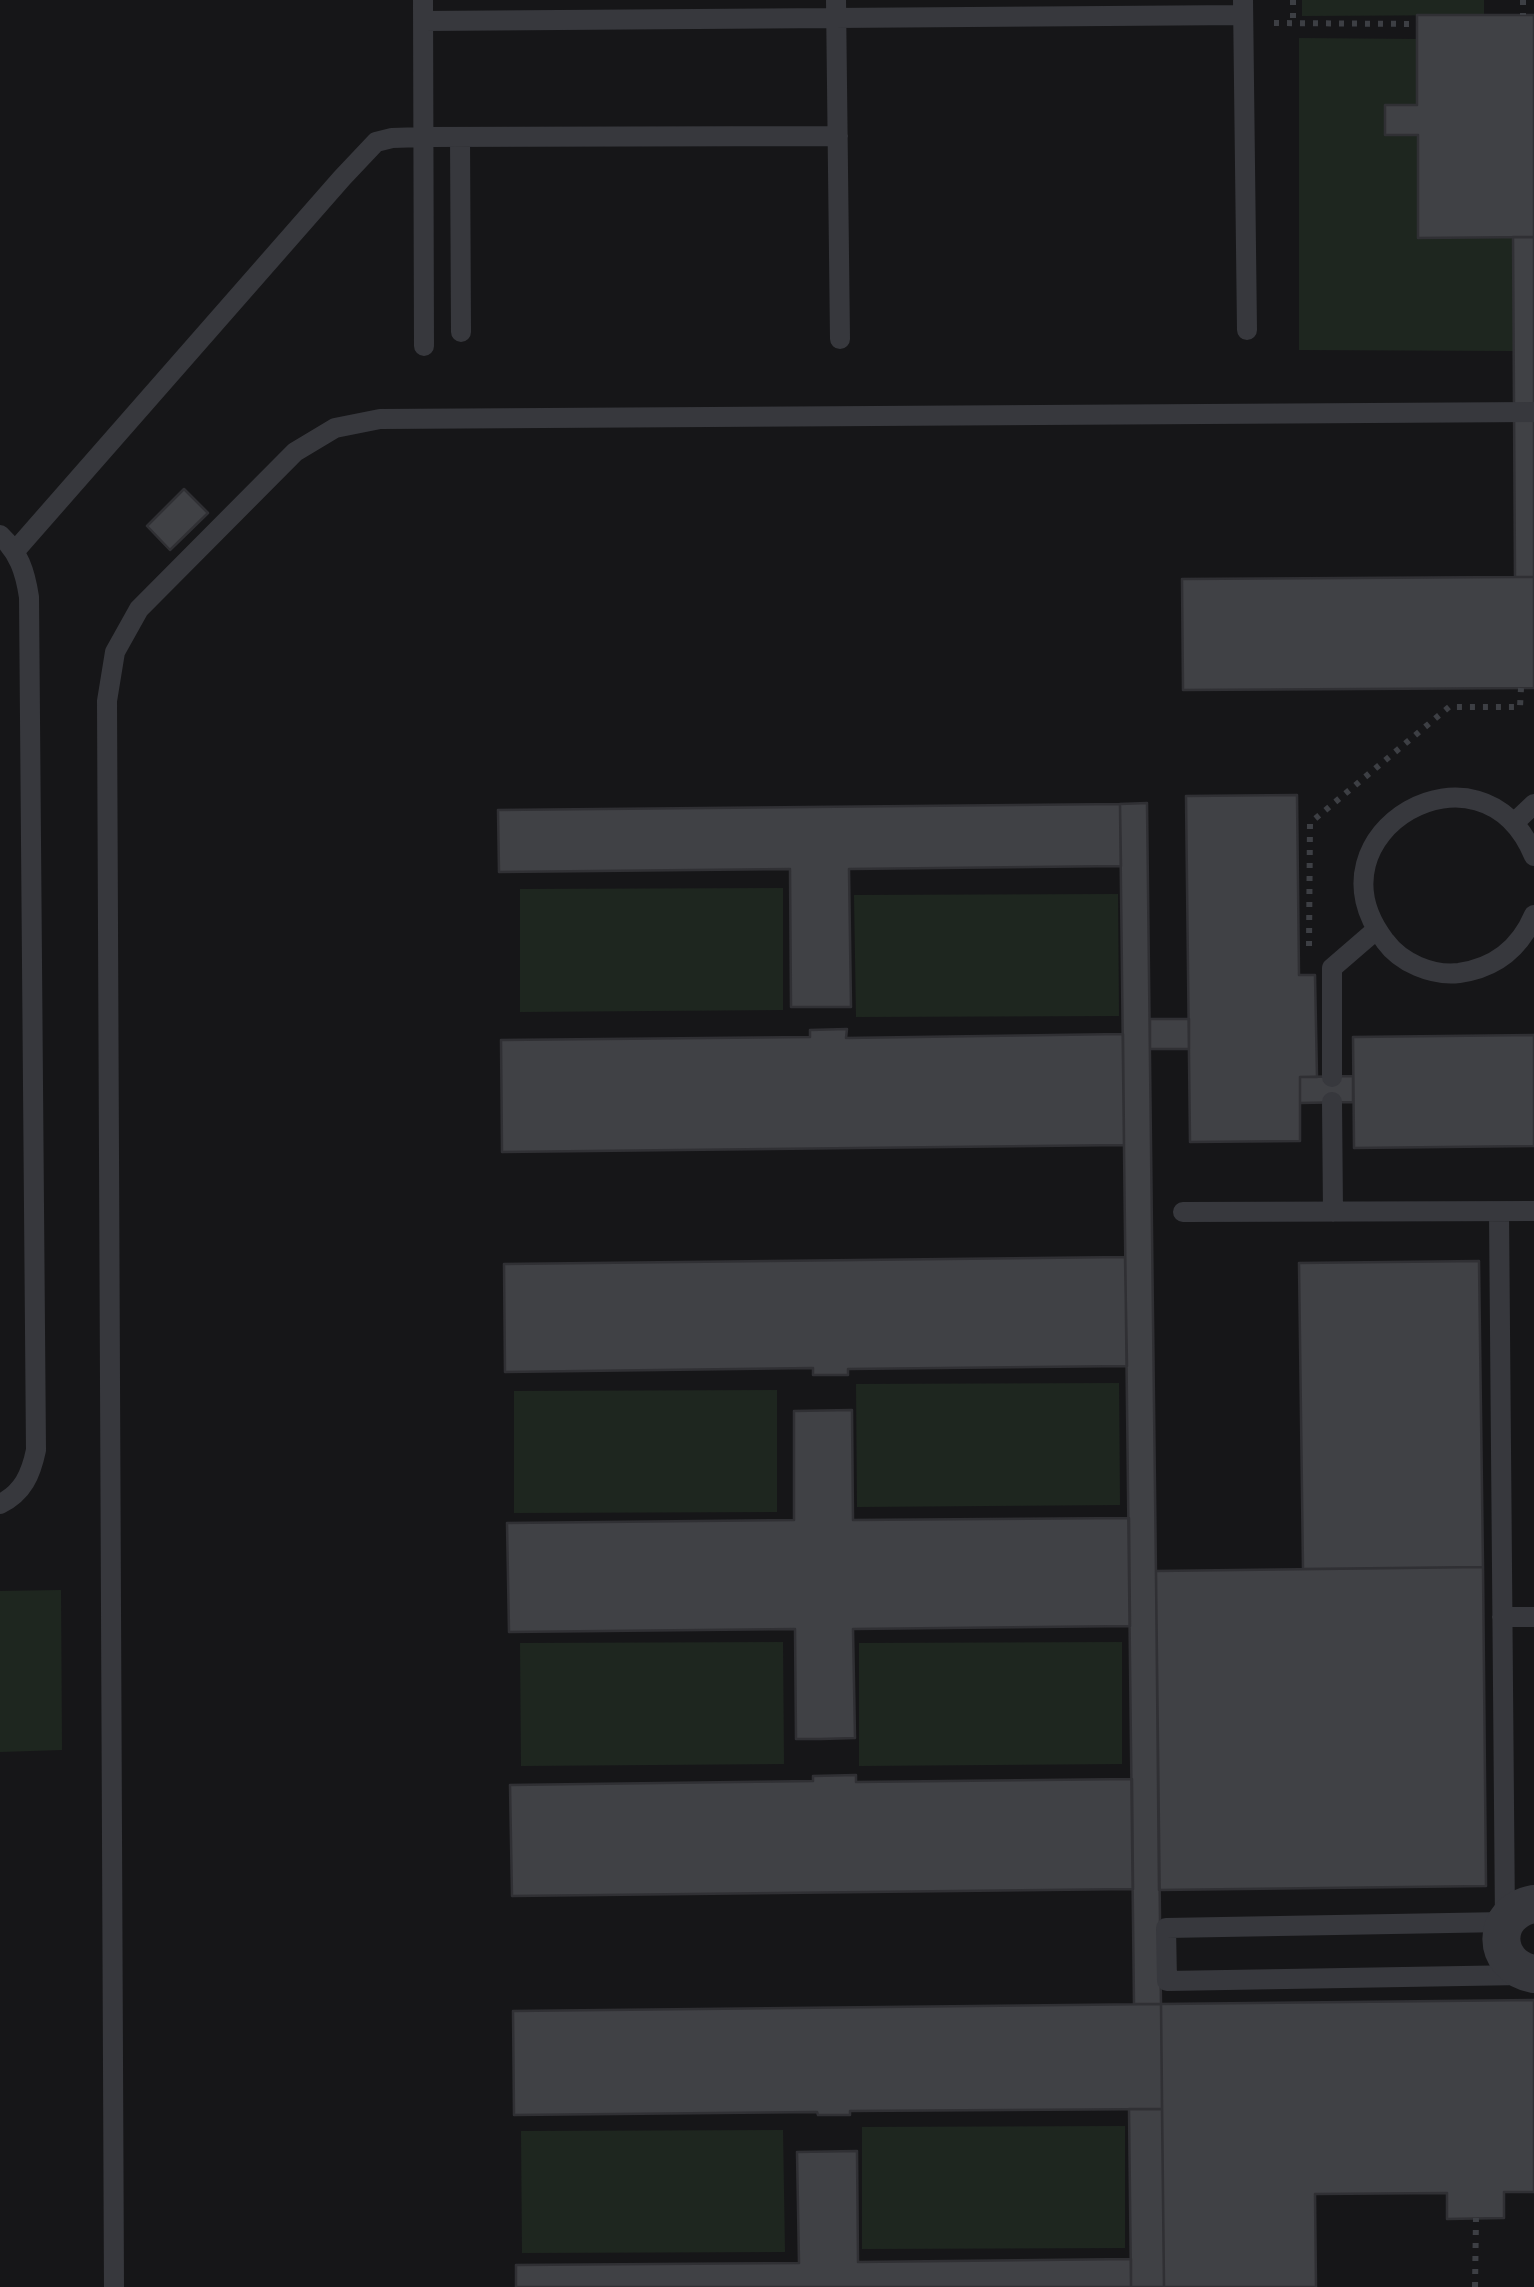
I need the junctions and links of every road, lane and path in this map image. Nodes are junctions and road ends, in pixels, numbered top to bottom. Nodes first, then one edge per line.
1 (1293, 0) edge
2 (1523, 0) edge
3 (836, 9) edge
4 (423, 10) edge
5 (1243, 13) edge
6 (1523, 15) dead end
7 (1293, 23) junction
8 (1418, 24) dead end
9 (838, 136) junction
10 (423, 138) junction
11 (460, 138) junction
12 (1247, 330) dead end
13 (461, 332) dead end
14 (840, 339) dead end
15 (424, 346) dead end
16 (1534, 412) edge
17 (0, 535) edge
18 (15, 551) junction
19 (1534, 804) edge
20 (1514, 823) junction
21 (1534, 856) edge
22 (1534, 916) edge
23 (1376, 930) junction
24 (1332, 1076) dead end
25 (1332, 1102) dead end
26 (1182, 1212) dead end
27 (1333, 1212) junction
28 (1498, 1212) junction
29 (1534, 1212) edge
30 (0, 1504) edge
31 (1502, 1617) junction
32 (1534, 1618) edge
33 (1519, 1913) edge
34 (1534, 1975) edge
35 (1476, 2218) dead end
36 (114, 2287) edge
37 (1475, 2287) edge

1 - 7 path
2 - 6 path
3 - 4 lane
3 - 5 lane
3 - 9 lane
4 - 10 lane
5 - 7 path
5 - 12 lane
7 - 8 path
9 - 11 lane
9 - 14 lane
10 - 11 lane
10 - 15 lane
10 - 18 lane
11 - 13 lane
16 - 36 lane
17 - 18 lane
18 - 30 lane
19 - 20 lane
20 - 21 lane
20 - 23 lane
22 - 23 lane
23 - 24 lane
25 - 27 lane
26 - 27 lane
27 - 28 lane
28 - 29 lane
28 - 31 lane
31 - 32 lane
31 - 33 lane
33 - 34 street
33 - 34 lane
35 - 37 path

